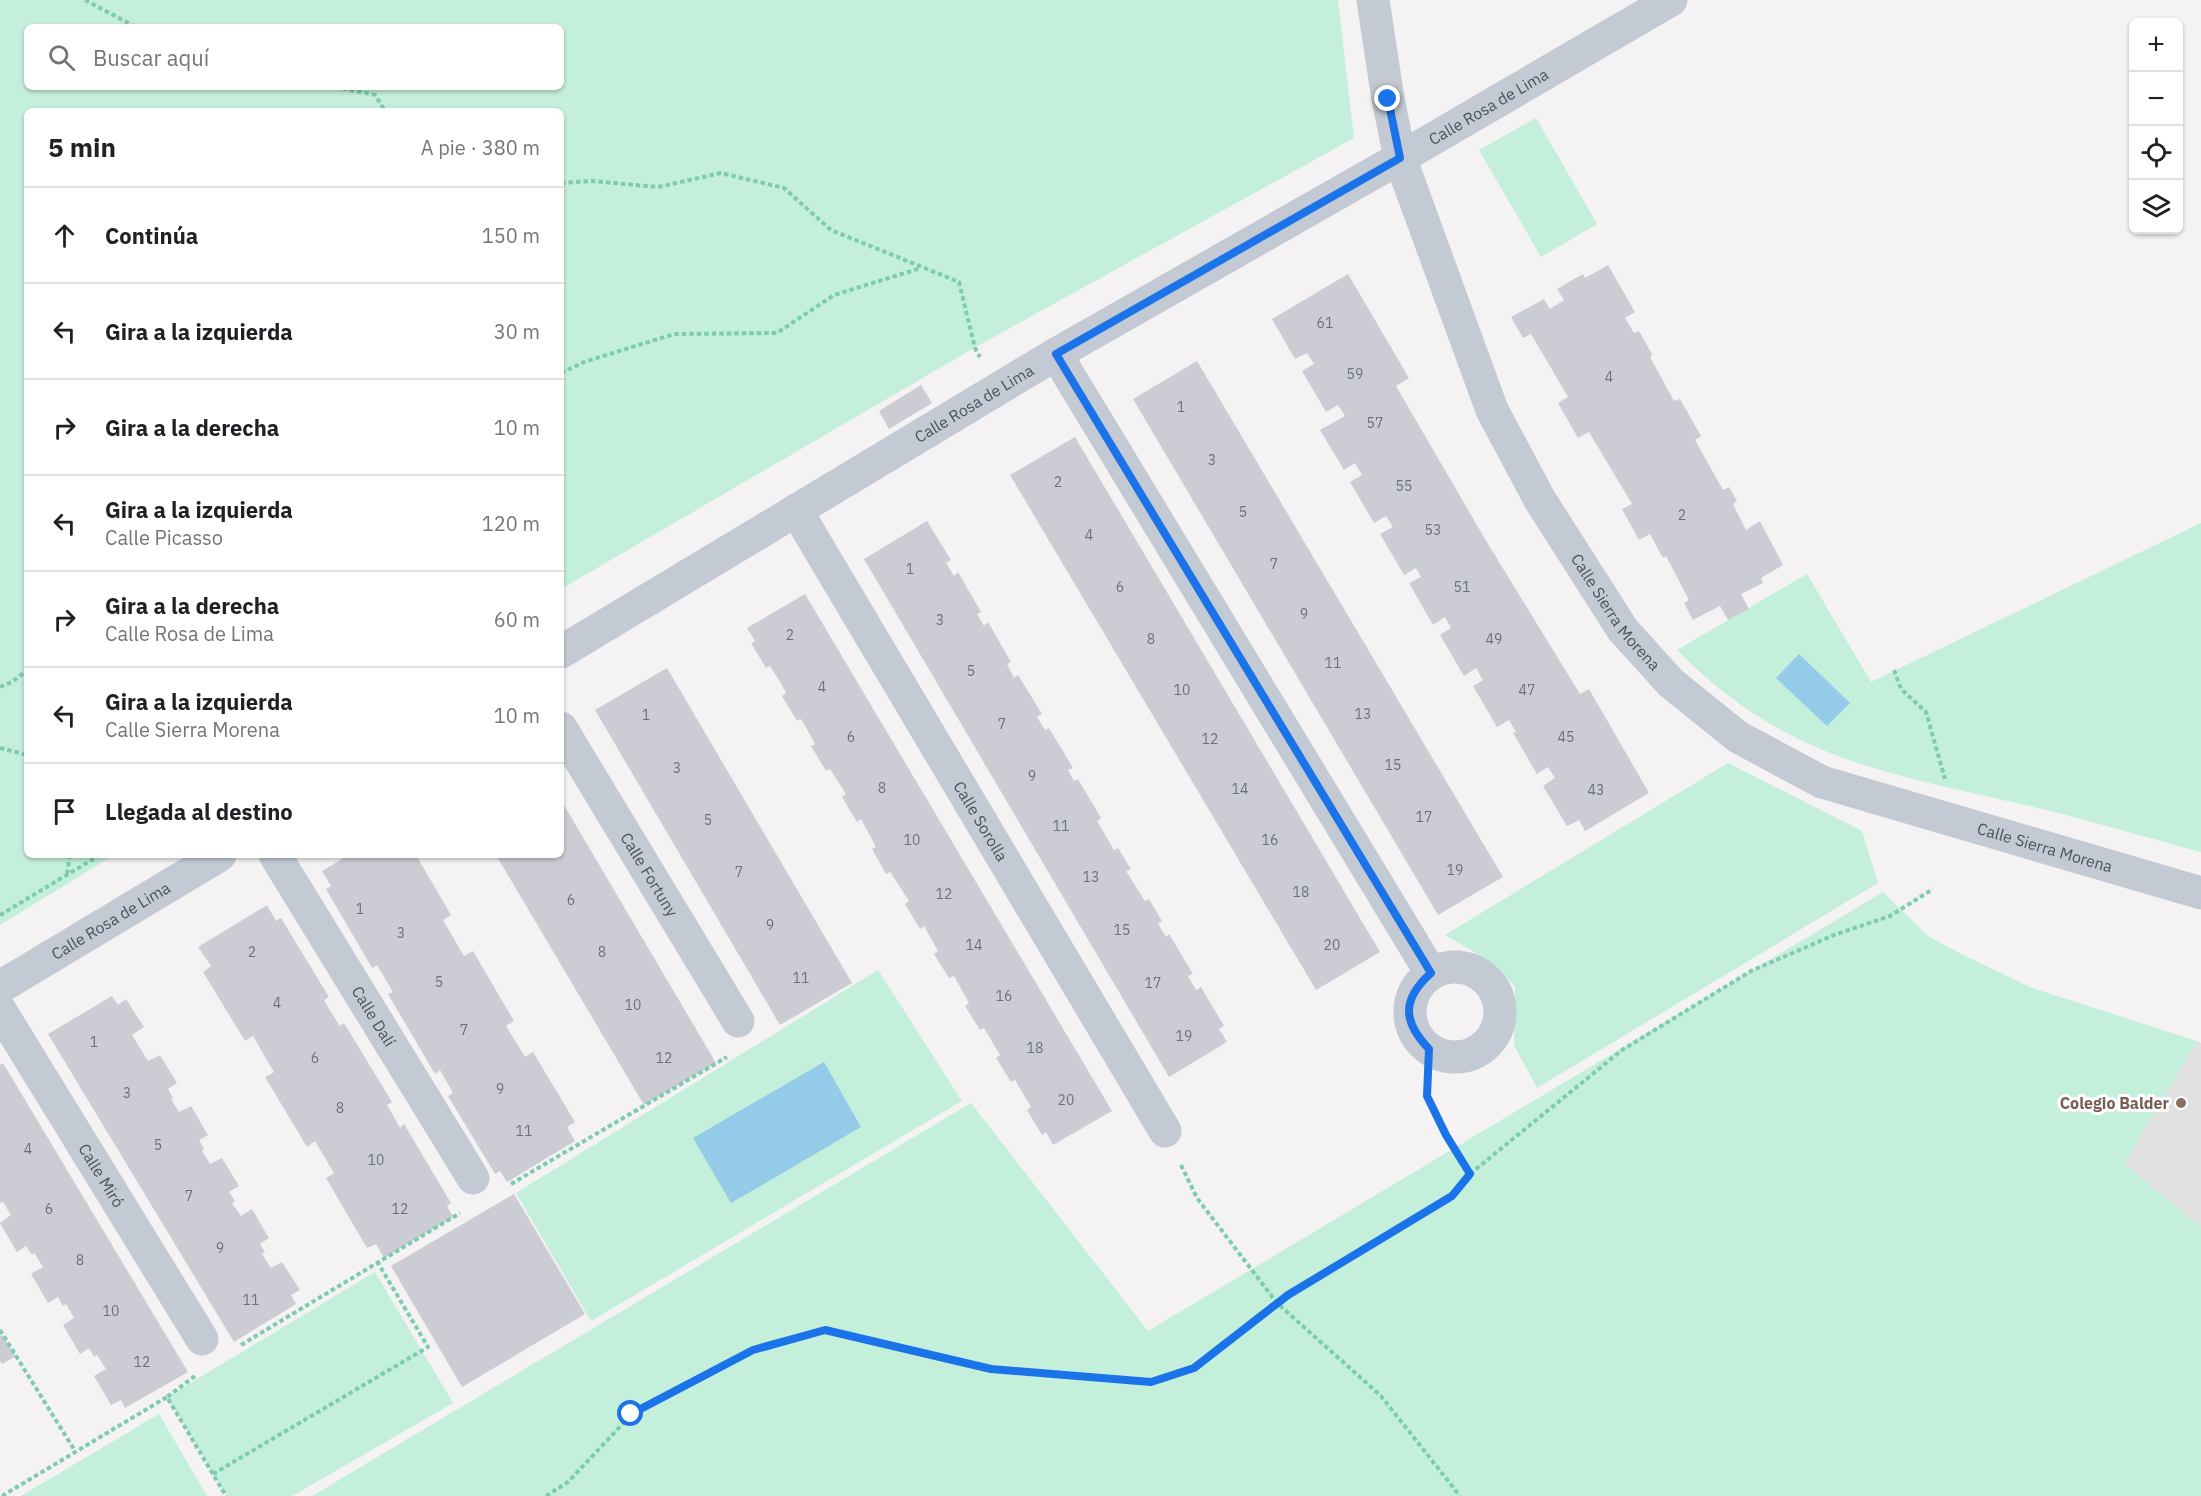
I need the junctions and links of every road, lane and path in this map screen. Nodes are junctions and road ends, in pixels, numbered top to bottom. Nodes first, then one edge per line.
1 (85, 0) edge
2 (1373, 0) edge
3 (1671, 0) edge
4 (130, 24) edge
5 (350, 90) edge
6 (383, 108) edge
7 (1400, 158) junction
8 (564, 183) edge
9 (922, 267) junction
10 (1056, 354) junction
11 (564, 372) edge
12 (998, 389) junction
13 (796, 510) junction
14 (564, 650) edge
15 (1894, 670) dead end
16 (24, 672) edge
17 (0, 687) edge
18 (564, 733) edge
19 (0, 748) edge
20 (24, 754) edge
21 (1931, 815) junction
22 (69, 858) edge
23 (95, 858) edge
24 (215, 858) edge
25 (277, 858) edge
26 (66, 875) junction
27 (1933, 888) dead end
28 (2201, 893) edge
29 (0, 915) edge
30 (1431, 973) junction
31 (0, 987) edge
32 (0, 1010) edge
33 (738, 1021) joint
34 (1429, 1049) junction
35 (1165, 1131) joint
36 (1470, 1174) junction
37 (472, 1178) dead end
38 (505, 1187) dead end
39 (465, 1210) dead end
40 (378, 1263) junction
41 (1277, 1303) junction
42 (0, 1330) edge
43 (202, 1339) dead end
44 (238, 1347) dead end
45 (201, 1372) dead end
46 (167, 1397) junction
47 (75, 1451) junction
48 (213, 1474) junction
49 (2, 1496) edge
50 (225, 1496) edge
51 (546, 1496) edge
52 (1460, 1496) edge

1 - 4 path
2 - 7 street, Calle Sierra Morena
3 - 7 street, Calle Rosa de Lima
5 - 6 path
7 - 10 street, Calle Rosa de Lima
7 - 21 street, Calle Sierra Morena
8 - 9 path
9 - 11 path
9 - 12 path
10 - 12 street, Calle Rosa de Lima
10 - 30 street
12 - 13 street, Calle Rosa de Lima
13 - 14 street, Calle Rosa de Lima
13 - 35 street, Calle Sorolla
15 - 21 path
16 - 17 path
18 - 33 street, Calle Fortuny
19 - 20 path
21 - 28 street, Calle Sierra Morena
22 - 26 path
23 - 26 path
24 - 31 street, Calle Rosa de Lima
25 - 37 street, Calle Dalí
26 - 29 path
27 - 36 path
30 - 34 street
30 - 34 street
32 - 43 street, Calle Miró
33 - 38 path
34 - 36 path
35 - 41 path
36 - 41 path
39 - 40 path
40 - 44 path
40 - 48 path
41 - 51 path
41 - 52 path
42 - 47 path
45 - 46 path
46 - 47 path
46 - 48 path
47 - 49 path
48 - 50 path

